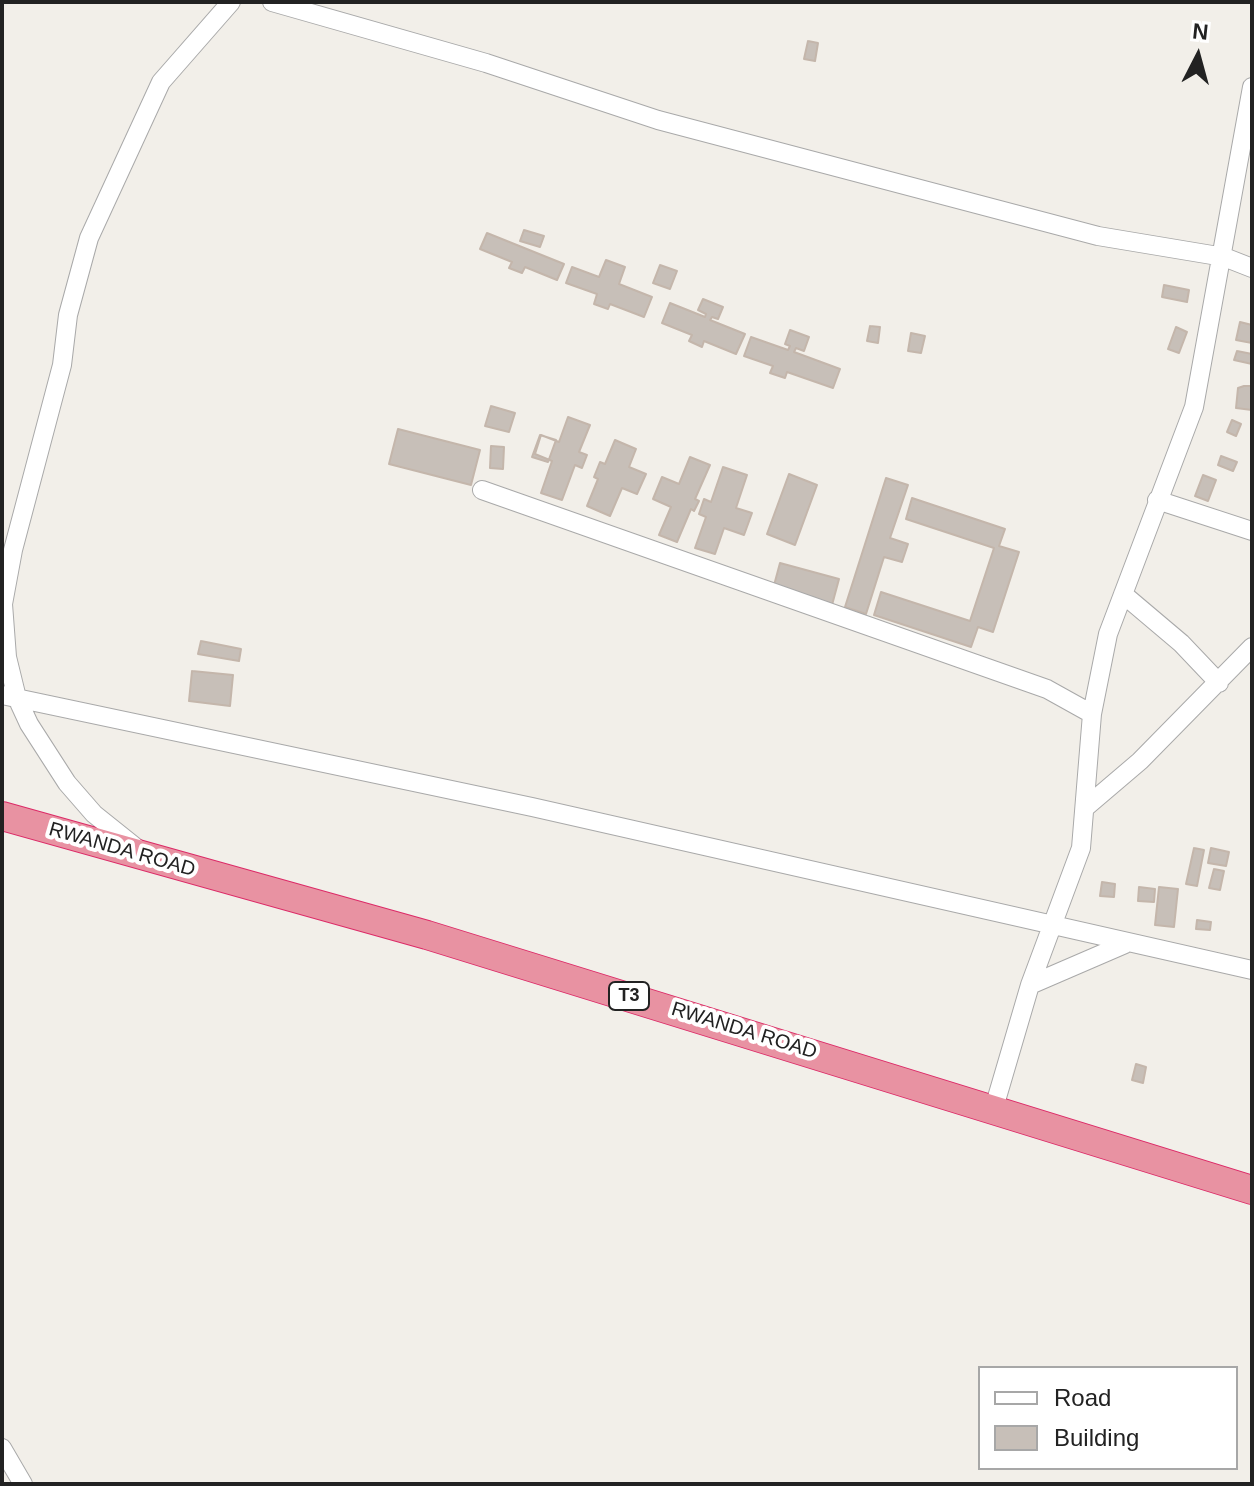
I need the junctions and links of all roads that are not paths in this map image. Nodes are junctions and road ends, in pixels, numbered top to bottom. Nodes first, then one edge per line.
1 (231, 2) edge
2 (272, 2) edge
3 (1252, 87) edge
4 (1224, 257) junction
5 (1252, 268) edge
6 (482, 490) dead end
7 (1157, 500) junction
8 (1252, 531) edge
9 (1123, 594) junction
10 (1252, 647) edge
11 (1219, 683) junction
12 (10, 696) edge
13 (1092, 714) junction
14 (1086, 807) junction
15 (2, 816) edge
16 (151, 859) junction
17 (1052, 925) junction
18 (1125, 944) junction
19 (1252, 970) edge
20 (1030, 985) junction
21 (993, 1111) junction
22 (1252, 1190) edge
23 (2, 1448) edge
24 (23, 1484) edge

1 - 12 street
2 - 4 street
3 - 4 street
4 - 5 street
4 - 7 street
6 - 13 street
7 - 8 street
7 - 9 street
9 - 11 street
9 - 13 street
10 - 11 street
11 - 14 street
12 - 16 street
12 - 17 street
13 - 14 street
14 - 17 street
15 - 16 highway, RWANDA ROAD / T3
16 - 21 highway, RWANDA ROAD / T3
17 - 18 street
17 - 20 street
18 - 19 street
18 - 20 street
20 - 21 street
21 - 22 highway, RWANDA ROAD / T3
23 - 24 street

